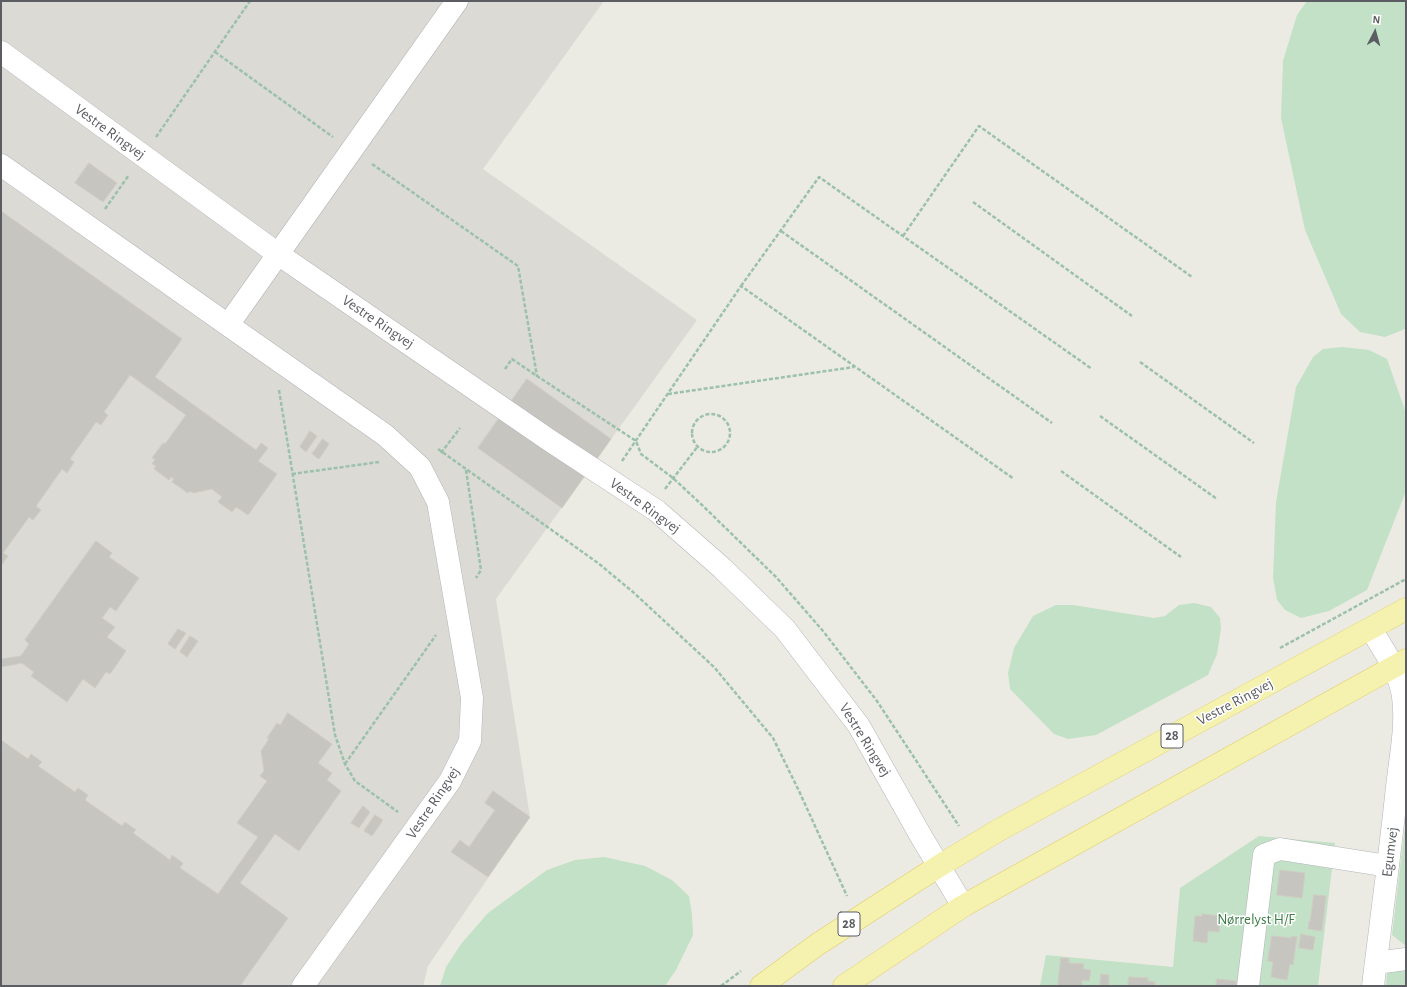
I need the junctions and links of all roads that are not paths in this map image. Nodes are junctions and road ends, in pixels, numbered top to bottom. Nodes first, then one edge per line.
1 (457, 1) edge
2 (1, 52) edge
3 (1, 165) edge
4 (278, 254) junction
5 (228, 326) junction
6 (1406, 609) edge
7 (1371, 629) junction
8 (1400, 663) edge
9 (939, 866) junction
10 (1388, 866) junction
11 (963, 906) junction
12 (1406, 959) edge
13 (1376, 963) junction
14 (303, 986) edge
15 (761, 986) edge
16 (844, 986) edge
17 (1248, 986) edge
18 (1373, 986) edge

1 - 4 street
2 - 4 street, Vestre Ringvej
3 - 5 street, Vestre Ringvej
4 - 5 street
4 - 9 street, Vestre Ringvej
5 - 14 street, Vestre Ringvej
6 - 7 main road, Vestre Ringvej / 28
7 - 8 street, Egumvej
7 - 9 main road, Vestre Ringvej / 28
8 - 10 street, Egumvej
8 - 11 main road
9 - 11 street, Vestre Ringvej
9 - 15 main road, Vestre Ringvej / 28
10 - 13 street, Egumvej
10 - 17 street
11 - 16 main road
12 - 13 street
13 - 18 street, Egumvej

